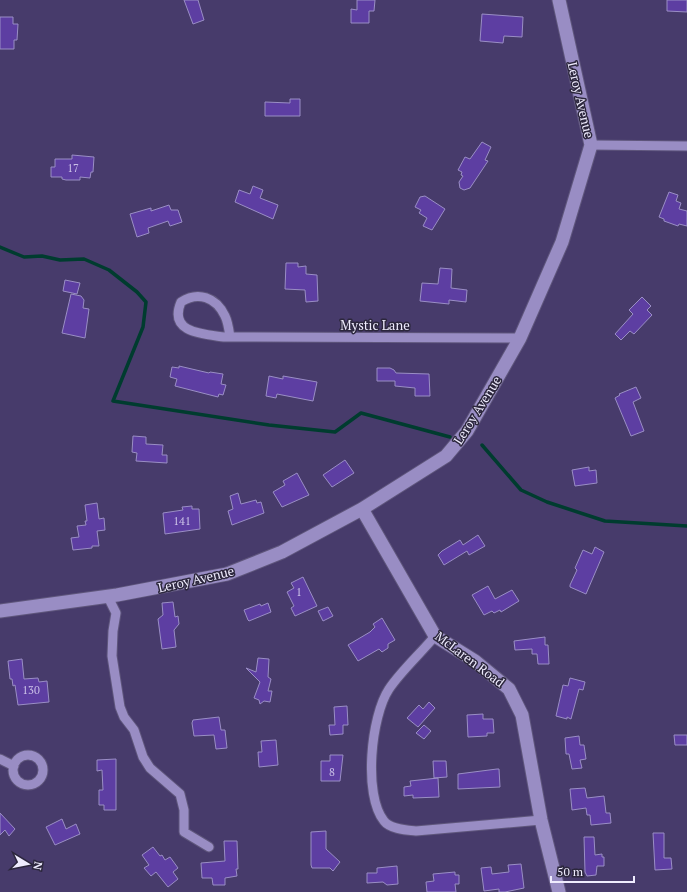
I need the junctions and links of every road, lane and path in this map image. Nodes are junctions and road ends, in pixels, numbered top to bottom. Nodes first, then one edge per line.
1 (559, 0) edge
2 (591, 145) junction
3 (687, 146) edge
4 (230, 337) junction
5 (520, 338) junction
6 (362, 509) junction
7 (108, 596) junction
8 (0, 611) edge
9 (435, 636) junction
10 (0, 759) edge
11 (14, 766) dead end
12 (541, 820) junction
13 (209, 847) dead end
14 (559, 892) edge

1 - 2 street, Leroy Avenue
2 - 3 street
2 - 5 street, Leroy Avenue
4 - 4 street, Mystic Lane
4 - 5 street, Mystic Lane
5 - 6 street, Leroy Avenue
6 - 7 street, Leroy Avenue
6 - 9 street, McLaren Road
7 - 8 street, Leroy Avenue
7 - 13 street
9 - 12 street, McLaren Road
9 - 12 street
10 - 11 street
12 - 14 street, McLaren Road

